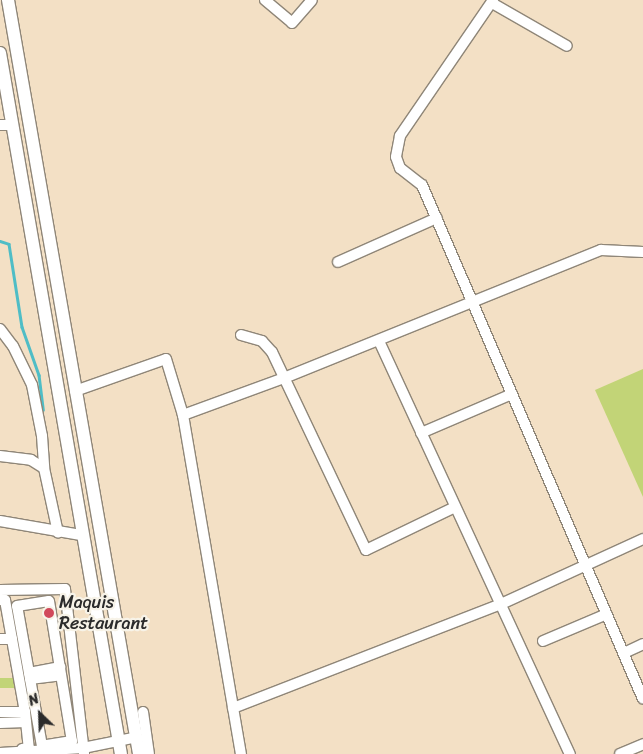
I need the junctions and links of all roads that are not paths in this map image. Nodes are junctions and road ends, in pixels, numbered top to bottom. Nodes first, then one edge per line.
1 (8, 0) edge
2 (265, 0) edge
3 (312, 0) edge
4 (492, 1) edge
5 (567, 46) dead end
6 (0, 52) edge
7 (6, 125) edge
8 (437, 218) junction
9 (643, 252) edge
10 (338, 262) dead end
11 (473, 302) junction
12 (0, 329) edge
13 (241, 336) dead end
14 (379, 340) junction
15 (284, 378) junction
16 (75, 392) junction
17 (512, 394) junction
18 (183, 415) junction
19 (421, 433) junction
20 (0, 456) edge
21 (44, 468) junction
22 (455, 507) junction
23 (0, 522) edge
24 (58, 533) junction
25 (81, 535) junction
26 (643, 539) edge
27 (586, 566) junction
28 (0, 590) edge
29 (0, 600) edge
30 (501, 604) junction
31 (13, 606) dead end
32 (607, 614) junction
33 (0, 639) edge
34 (12, 639) junction
35 (543, 641) dead end
36 (643, 644) edge
37 (624, 653) junction
38 (60, 671) junction
39 (30, 676) junction
40 (643, 699) edge
41 (233, 708) junction
42 (0, 712) edge
43 (143, 712) dead end
44 (25, 717) junction
45 (0, 722) edge
46 (136, 737) junction
47 (118, 741) junction
48 (643, 744) edge
49 (0, 751) edge
50 (84, 751) edge
51 (37, 752) edge
52 (120, 754) edge
53 (139, 754) edge
54 (149, 754) edge
55 (241, 754) edge
56 (570, 754) edge
57 (620, 754) edge

1 - 16 main road
2 - 3 street
4 - 5 street
4 - 8 street
6 - 7 main road
7 - 25 main road
8 - 10 street
8 - 11 street
9 - 11 street
11 - 14 street
11 - 17 street
12 - 21 street
13 - 15 street
14 - 15 street
14 - 19 street
15 - 18 street
15 - 22 street
16 - 18 street
16 - 46 main road
17 - 19 street
17 - 27 street
18 - 41 street
19 - 22 street
20 - 21 street
21 - 24 street
22 - 30 street
23 - 24 street
24 - 25 street
25 - 47 main road
26 - 27 street
27 - 30 street
27 - 32 street
28 - 50 street
29 - 34 street
30 - 41 street
30 - 56 street
31 - 51 street
32 - 35 street
32 - 37 street
33 - 34 street
34 - 44 street
36 - 37 street
37 - 40 street
38 - 39 street
38 - 39 street
38 - 39 street
41 - 55 street
42 - 44 street
43 - 54 street
44 - 45 street
44 - 49 street
46 - 47 street
46 - 53 main road
47 - 50 street
47 - 52 main road
48 - 57 street
49 - 51 street
50 - 51 street

